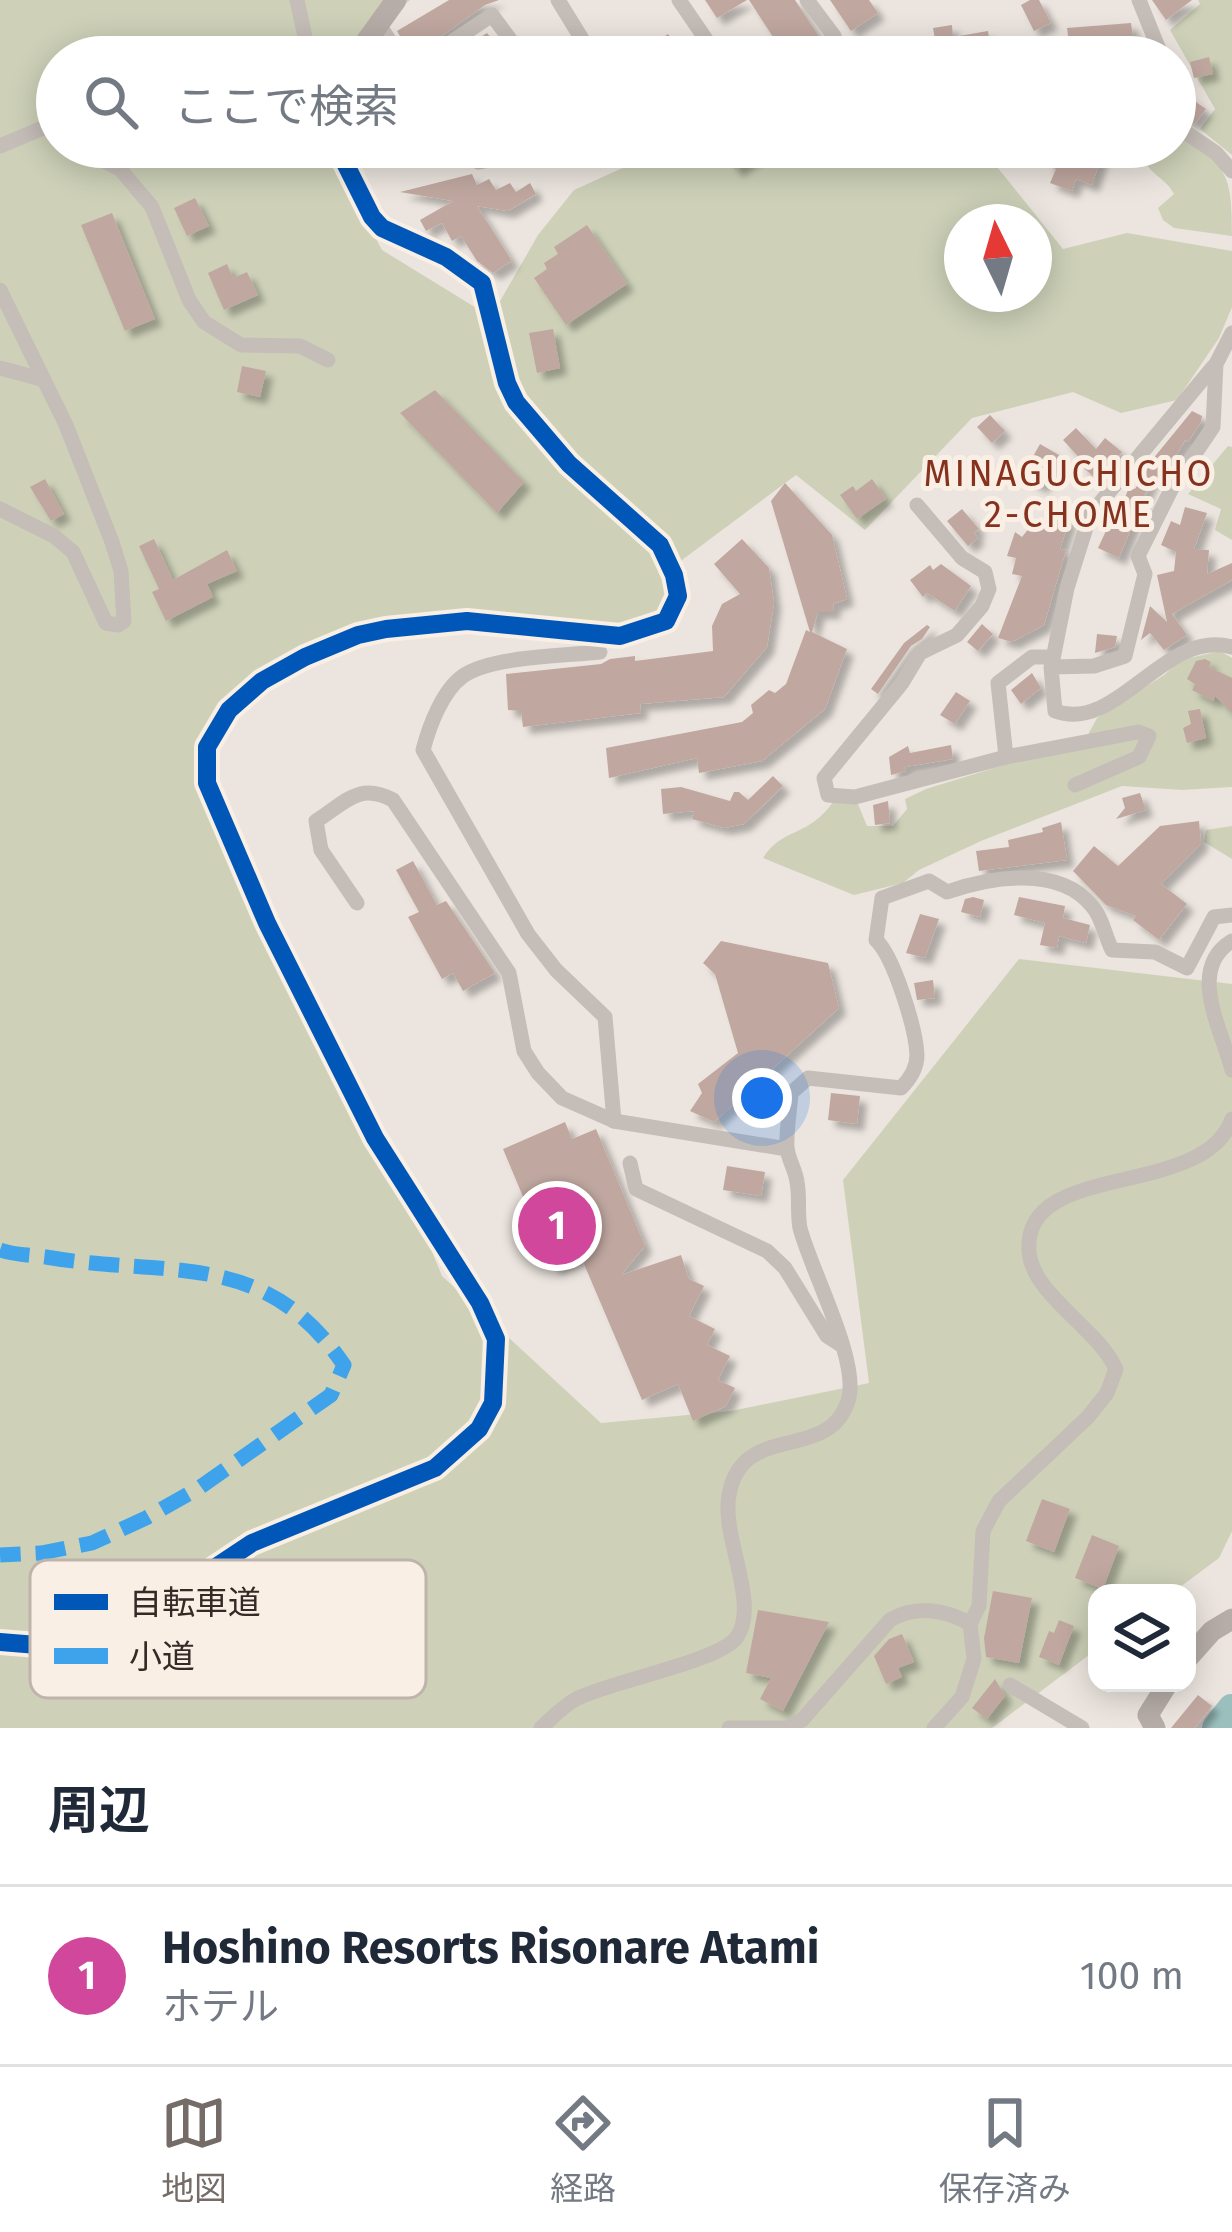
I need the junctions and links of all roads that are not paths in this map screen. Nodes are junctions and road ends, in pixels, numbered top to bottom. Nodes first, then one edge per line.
1 (297, 0) edge
2 (396, 0) edge
3 (558, 0) edge
4 (679, 0) edge
5 (807, 0) edge
6 (1139, 0) edge
7 (380, 26) junction
8 (305, 36) edge
9 (372, 36) edge
10 (386, 36) edge
11 (460, 36) edge
12 (508, 36) edge
13 (580, 36) edge
14 (704, 36) edge
15 (834, 36) edge
16 (1154, 36) edge
17 (36, 134) edge
18 (1196, 139) edge
19 (0, 146) edge
20 (118, 168) edge
21 (347, 168) edge
22 (1232, 171) edge
23 (0, 290) edge
24 (1232, 333) edge
25 (328, 361) dead end
26 (1216, 364) junction
27 (0, 368) edge
28 (40, 379) junction
29 (917, 506) dead end
30 (0, 509) edge
31 (1232, 647) edge
32 (600, 652) dead end
33 (1052, 662) junction
34 (1006, 757) junction
35 (1075, 784) dead end
36 (357, 903) dead end
37 (1232, 915) edge
38 (1232, 941) edge
39 (1232, 1070) edge
40 (1232, 1119) edge
41 (614, 1121) junction
42 (787, 1149) junction
43 (630, 1163) dead end
44 (841, 1345) junction
45 (226, 1560) edge
46 (1232, 1619) edge
47 (970, 1624) junction
48 (0, 1642) edge
49 (30, 1644) edge
50 (1196, 1650) edge
51 (1010, 1685) dead end
52 (1163, 1692) edge
53 (1147, 1724) edge
54 (542, 1728) edge
55 (729, 1728) edge
56 (934, 1728) edge
57 (1082, 1728) edge

1 - 8 street
2 - 7 street
3 - 13 street
4 - 14 street
5 - 15 street
6 - 16 street
7 - 9 street
7 - 10 street
11 - 12 street
17 - 19 street
18 - 22 street
20 - 25 street
21 - 45 street
23 - 28 street
24 - 26 street
26 - 33 street
26 - 33 street
27 - 28 street
28 - 30 street
29 - 34 street
31 - 33 street
32 - 41 street
33 - 34 street
34 - 35 street
36 - 41 street
37 - 42 street
38 - 39 street
40 - 47 street
41 - 42 street
42 - 44 street
43 - 44 street
44 - 54 street
46 - 50 street
47 - 55 street
47 - 56 street
48 - 49 street
51 - 57 street
52 - 53 street

